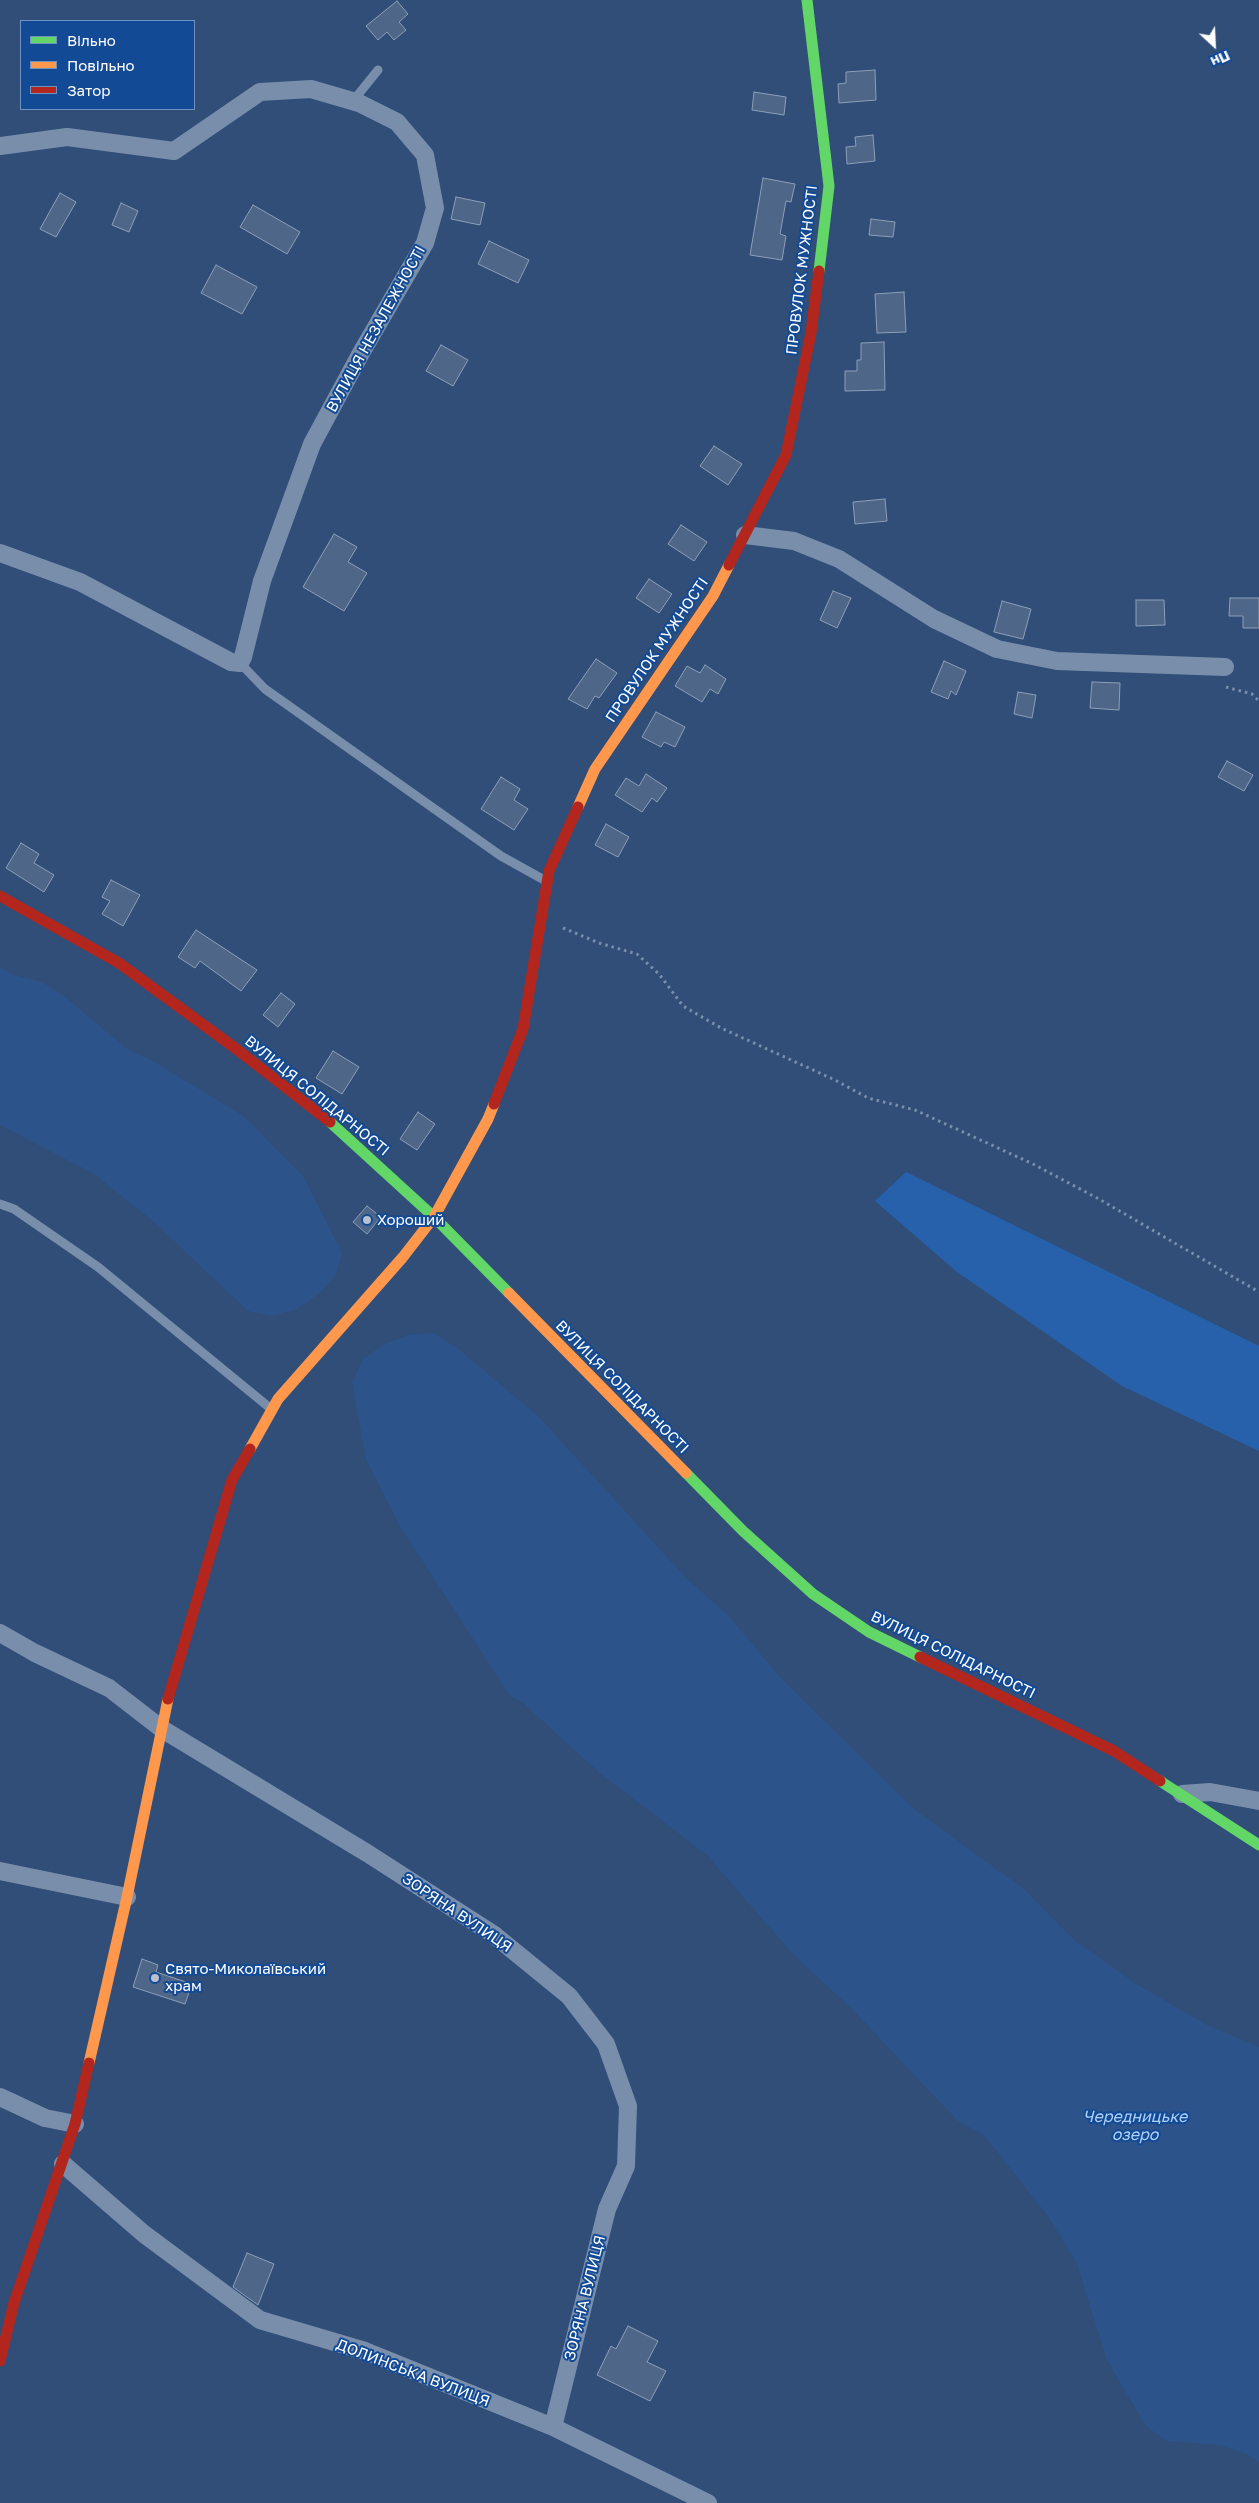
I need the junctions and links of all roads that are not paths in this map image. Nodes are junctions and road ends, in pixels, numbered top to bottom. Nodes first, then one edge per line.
1 (807, 0) edge
2 (378, 70) dead end
3 (353, 101) junction
4 (0, 146) edge
5 (745, 535) junction
6 (0, 553) edge
7 (240, 663) junction
8 (1225, 667) dead end
9 (547, 882) junction
10 (0, 896) edge
11 (0, 1204) edge
12 (434, 1217) junction
13 (272, 1410) junction
14 (0, 1633) edge
15 (162, 1729) junction
16 (1182, 1794) junction
17 (1259, 1801) edge
18 (1259, 1845) edge
19 (0, 1871) edge
20 (127, 1897) junction
21 (0, 2097) edge
22 (75, 2124) junction
23 (63, 2164) junction
24 (0, 2361) edge
25 (552, 2427) junction
26 (708, 2503) edge

1 - 5 street, ПРОВУЛОК МУЖНОСТІ
2 - 3 lane
3 - 4 street, ВУЛИЦЯ НЕЗАЛЕЖНОСТІ
3 - 7 street, ВУЛИЦЯ НЕЗАЛЕЖНОСТІ
5 - 8 street
5 - 9 street, ПРОВУЛОК МУЖНОСТІ
6 - 7 street
7 - 9 lane
9 - 12 street, ПРОВУЛОК МУЖНОСТІ
10 - 12 street, ВУЛИЦЯ СОЛІДАРНОСТІ
11 - 13 lane
12 - 13 street, ПРОВУЛОК МУЖНОСТІ
12 - 16 street, ВУЛИЦЯ СОЛІДАРНОСТІ
13 - 15 street, ПРОВУЛОК МУЖНОСТІ
14 - 15 street, ЗОРЯНА ВУЛИЦЯ
15 - 20 street, ПРОВУЛОК МУЖНОСТІ
15 - 25 street, ЗОРЯНА ВУЛИЦЯ
16 - 17 street
16 - 18 street, ВУЛИЦЯ СОЛІДАРНОСТІ
19 - 20 street
20 - 22 street, ПРОВУЛОК МУЖНОСТІ
21 - 22 street
22 - 23 street, ПРОВУЛОК МУЖНОСТІ
23 - 24 street, ПРОВУЛОК МУЖНОСТІ
23 - 25 street, ДОЛИНСЬКА ВУЛИЦЯ
25 - 26 street, ДОЛИНСЬКА ВУЛИЦЯ

